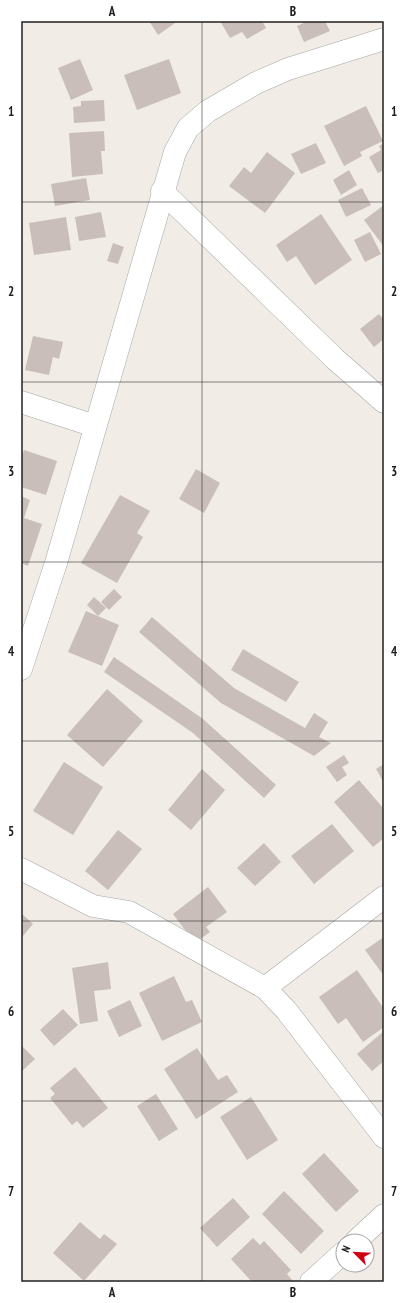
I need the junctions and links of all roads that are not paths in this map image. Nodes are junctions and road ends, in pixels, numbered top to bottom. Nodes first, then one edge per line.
1 (384, 39) edge
2 (162, 191) junction
3 (21, 402) edge
4 (384, 402) edge
5 (95, 426) junction
6 (21, 669) edge
7 (21, 869) edge
8 (384, 897) edge
9 (265, 988) junction
10 (384, 1137) edge
11 (384, 1215) edge
12 (365, 1233) edge
13 (335, 1260) edge
14 (311, 1282) edge

1 - 2 street
2 - 4 street
2 - 5 street
3 - 5 street
5 - 6 street
7 - 9 street
8 - 9 street
9 - 10 street
11 - 12 street
13 - 14 street

